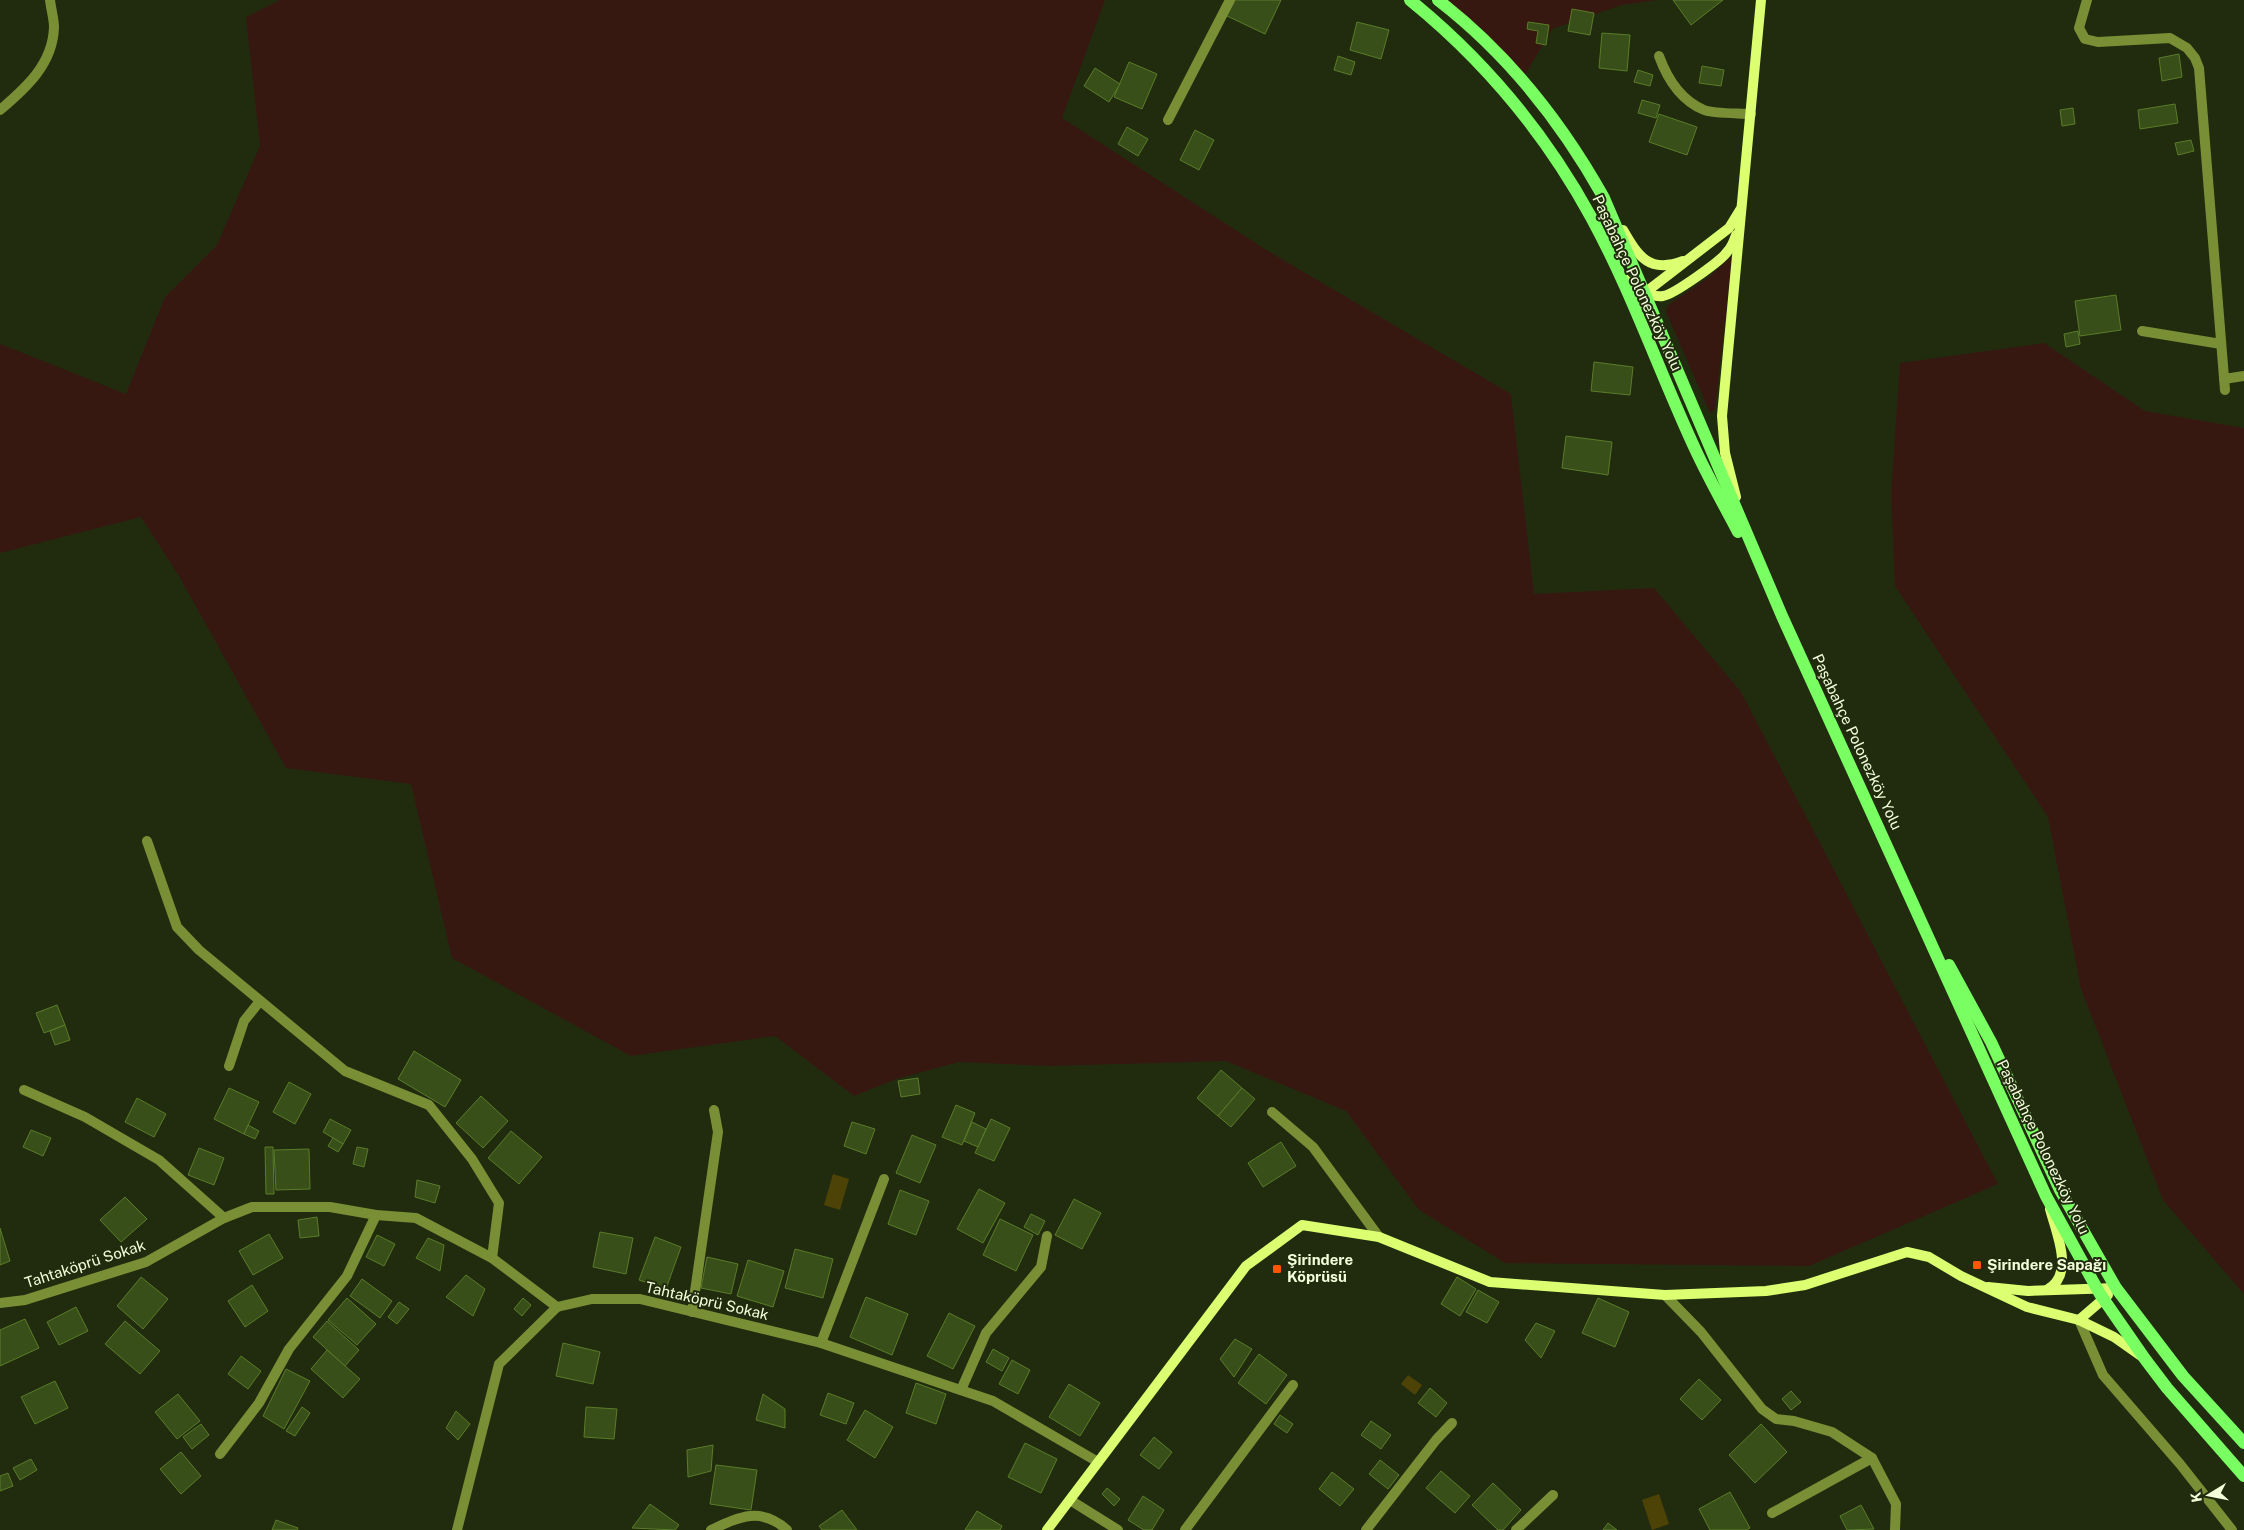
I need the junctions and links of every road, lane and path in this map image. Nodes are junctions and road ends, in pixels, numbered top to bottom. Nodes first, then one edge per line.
1 (50, 0) edge
2 (1230, 0) edge
3 (1410, 0) edge
4 (1438, 0) edge
5 (1761, 0) edge
6 (2087, 0) edge
7 (1659, 56) dead end
8 (0, 110) edge
9 (1751, 114) junction
10 (1168, 120) dead end
11 (1604, 198) junction
12 (1743, 202) junction
13 (1693, 257) junction
14 (1615, 267) junction
15 (1646, 292) junction
16 (1638, 317) junction
17 (2142, 331) dead end
18 (2221, 344) junction
19 (2244, 376) edge
20 (2224, 379) junction
21 (2225, 390) dead end
22 (1743, 524) junction
23 (1782, 616) junction
24 (147, 841) dead end
25 (1904, 882) junction
26 (260, 1001) junction
27 (228, 1066) dead end
28 (24, 1090) dead end
29 (714, 1110) dead end
30 (1272, 1112) dead end
31 (884, 1179) dead end
32 (2046, 1196) junction
33 (376, 1214) junction
34 (224, 1218) junction
35 (1047, 1236) dead end
36 (1379, 1237) junction
37 (492, 1258) junction
38 (1982, 1287) junction
39 (2116, 1288) junction
40 (2048, 1289) junction
41 (1665, 1294) junction
42 (2100, 1294) junction
43 (0, 1303) edge
44 (557, 1307) junction
45 (692, 1312) junction
46 (2079, 1320) junction
47 (821, 1343) junction
48 (2145, 1359) junction
49 (1292, 1385) dead end
50 (961, 1390) junction
51 (1452, 1423) dead end
52 (2244, 1443) edge
53 (220, 1454) dead end
54 (1872, 1458) junction
55 (1098, 1462) junction
56 (2244, 1476) edge
57 (1552, 1495) dead end
58 (1070, 1500) junction
59 (1772, 1513) dead end
60 (457, 1530) edge
61 (711, 1530) edge
62 (788, 1530) edge
63 (1047, 1530) edge
64 (1118, 1530) edge
65 (1185, 1530) edge
66 (1366, 1530) edge
67 (1516, 1530) edge
68 (1895, 1530) edge
69 (2232, 1530) edge

1 - 8 street
2 - 10 street
3 - 14 main road, Paşabahçe Polonezköy Yolu
4 - 11 main road, Paşabahçe Polonezköy Yolu
5 - 9 street
6 - 18 street
7 - 9 street
9 - 12 street
11 - 13 street
11 - 15 main road, Paşabahçe Polonezköy Yolu
12 - 13 street
12 - 15 street
12 - 22 street
13 - 15 street
14 - 15 street
14 - 16 main road, Paşabahçe Polonezköy Yolu
15 - 16 street
15 - 22 main road, Paşabahçe Polonezköy Yolu
16 - 23 main road, Paşabahçe Polonezköy Yolu
17 - 18 street
18 - 20 street
19 - 20 street
20 - 21 street
22 - 23 main road, Paşabahçe Polonezköy Yolu
23 - 25 main road, Paşabahçe Polonezköy Yolu
24 - 26 street
25 - 32 main road, Paşabahçe Polonezköy Yolu
25 - 39 main road, Paşabahçe Polonezköy Yolu
26 - 27 street
26 - 37 street
28 - 34 street
29 - 45 street
30 - 36 street
31 - 47 street
32 - 40 street
32 - 42 main road, Paşabahçe Polonezköy Yolu
33 - 34 street, Tahtaköprü Sokak
33 - 37 street, Tahtaköprü Sokak
33 - 53 street
34 - 43 street, Tahtaköprü Sokak
35 - 50 street
36 - 41 street
36 - 55 street
37 - 44 street, Tahtaköprü Sokak
38 - 40 street
38 - 41 street
38 - 46 street
39 - 42 street
39 - 52 main road, Paşabahçe Polonezköy Yolu
40 - 42 street
41 - 54 street
42 - 46 street
42 - 48 main road, Paşabahçe Polonezköy Yolu
44 - 45 street, Tahtaköprü Sokak
44 - 60 street
45 - 47 street, Tahtaköprü Sokak
46 - 48 street
46 - 69 street
47 - 50 street, Tahtaköprü Sokak
48 - 56 main road, Paşabahçe Polonezköy Yolu
49 - 65 street
50 - 55 street, Tahtaköprü Sokak
51 - 66 street
54 - 59 street
54 - 68 street
55 - 58 street
57 - 67 street
58 - 63 street
58 - 64 street
61 - 62 street

